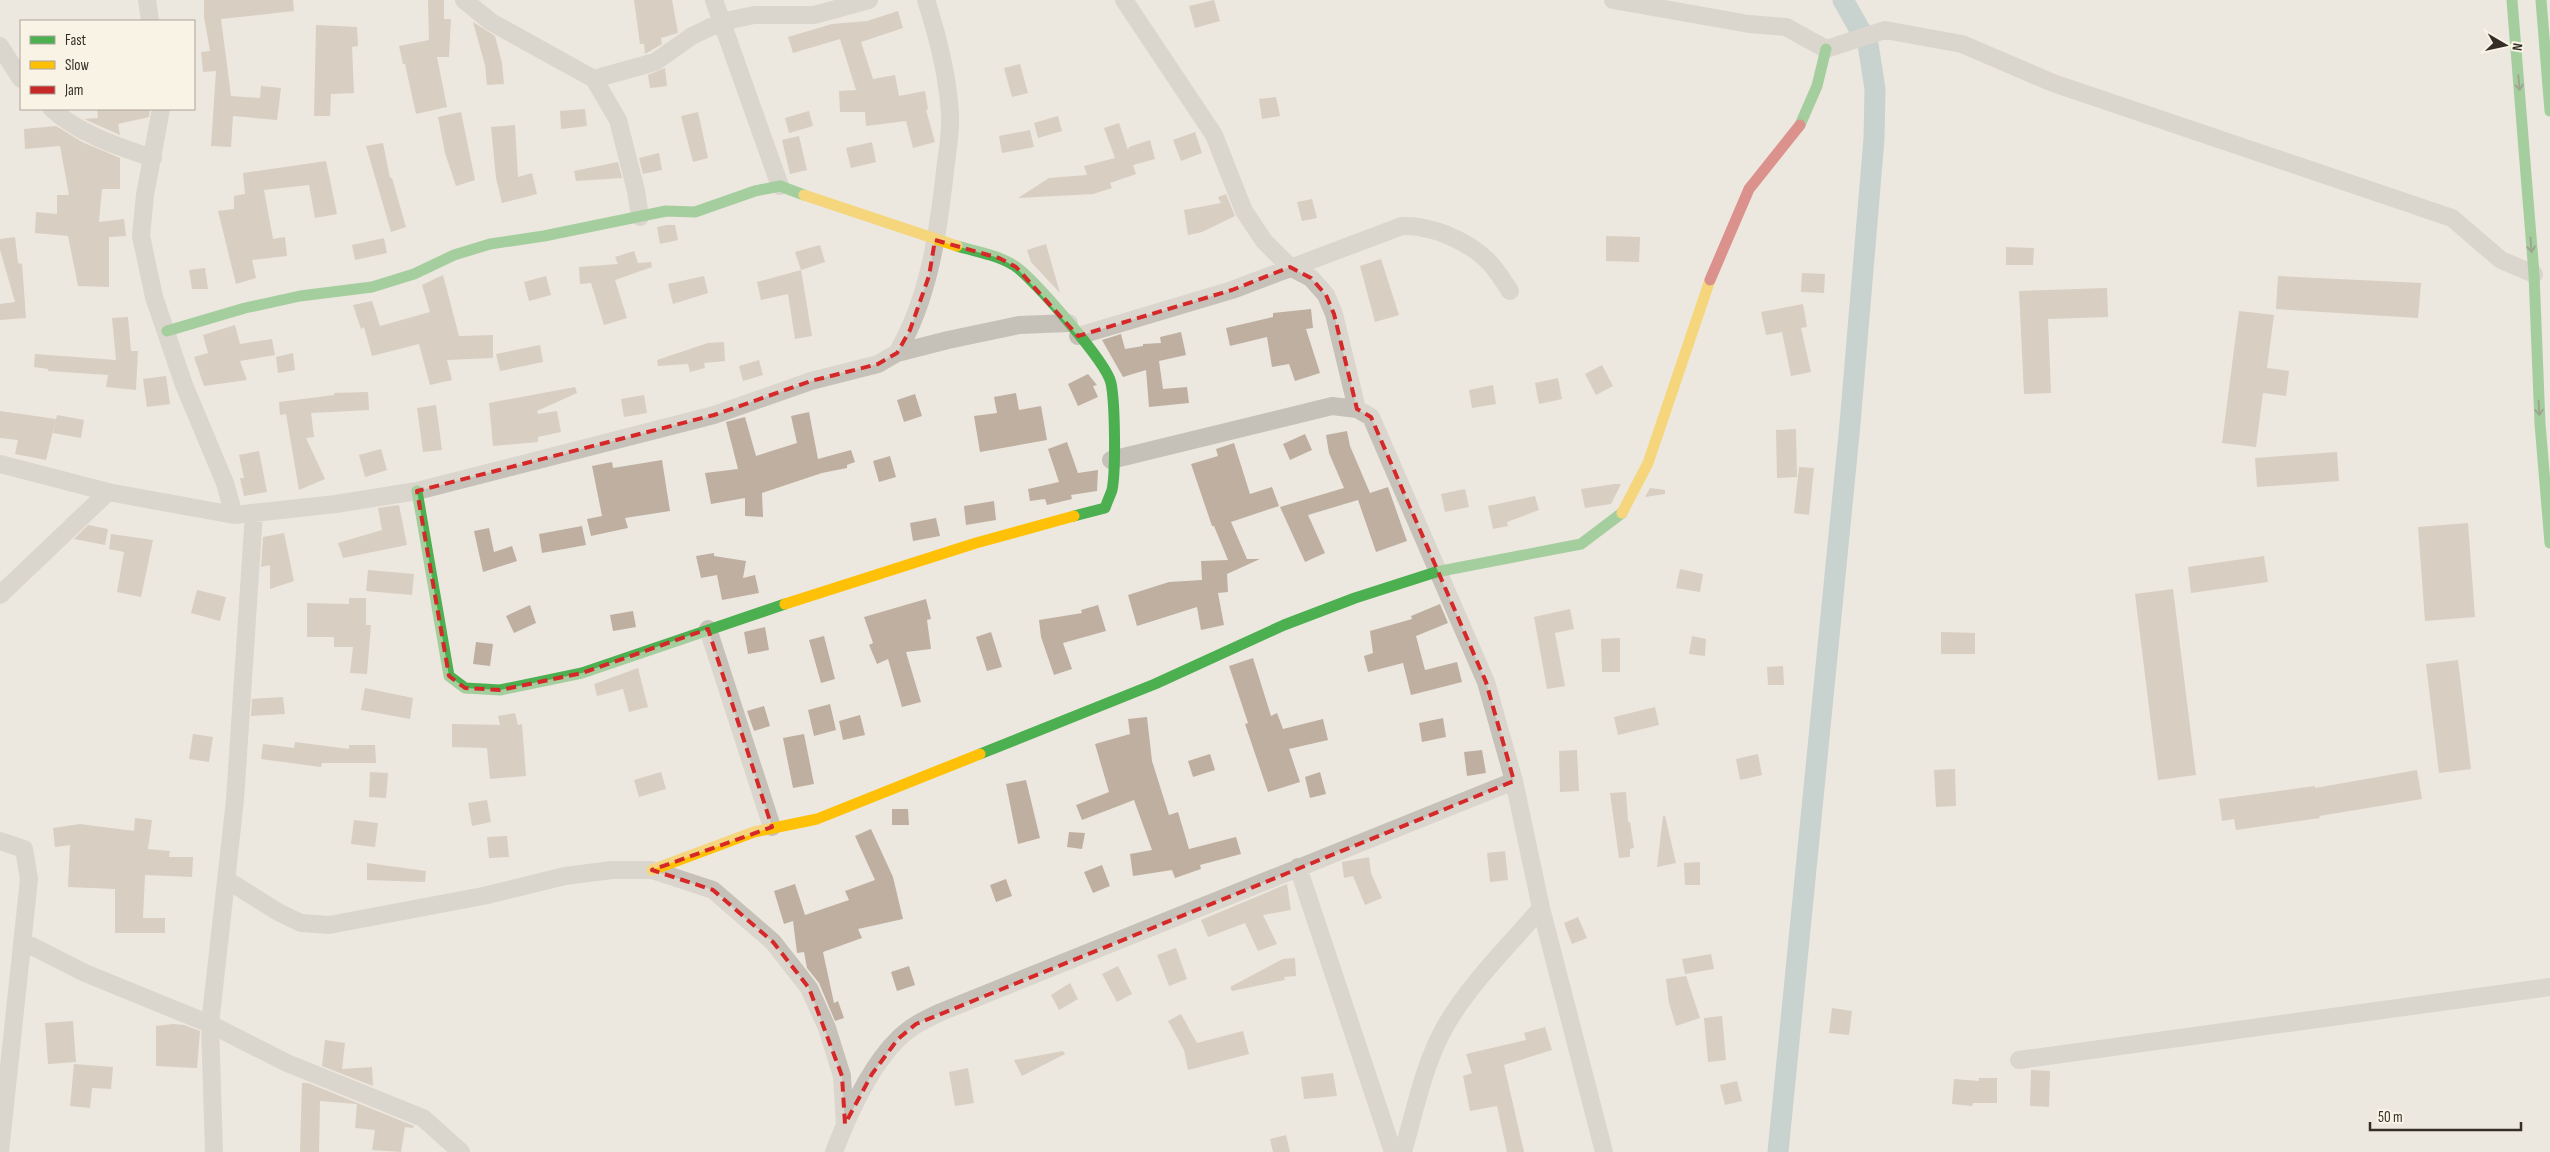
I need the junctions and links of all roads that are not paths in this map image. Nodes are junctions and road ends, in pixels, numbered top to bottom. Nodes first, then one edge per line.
1 (147, 0) edge
2 (464, 0) edge
3 (714, 0) edge
4 (869, 0) edge
5 (926, 0) edge
6 (1124, 0) edge
7 (1613, 0) edge
8 (2512, 0) edge
9 (2541, 0) edge
10 (150, 20) edge
11 (721, 22) junction
12 (0, 46) edge
13 (1826, 49) junction
14 (20, 77) edge
15 (594, 80) junction
16 (53, 110) edge
17 (161, 110) edge
18 (2550, 111) edge
19 (153, 158) junction
20 (780, 186) junction
21 (640, 217) junction
22 (935, 240) junction
23 (1290, 267) junction
24 (2534, 274) junction
25 (1510, 291) dead end
26 (1074, 330) junction
27 (167, 331) junction
28 (897, 353) junction
29 (1357, 409) junction
30 (1111, 460) junction
31 (0, 464) edge
32 (417, 491) junction
33 (108, 492) junction
34 (254, 513) junction
35 (234, 515) junction
36 (2550, 543) edge
37 (1436, 572) junction
38 (0, 595) edge
39 (708, 629) junction
40 (1514, 781) junction
41 (772, 827) junction
42 (0, 841) edge
43 (1298, 868) junction
44 (652, 870) junction
45 (227, 880) junction
46 (1541, 908) junction
47 (22, 941) junction
48 (2550, 987) edge
49 (210, 1024) junction
50 (2019, 1060) dead end
51 (3, 1087) edge
52 (845, 1124) junction
53 (0, 1152) edge
54 (214, 1152) edge
55 (461, 1152) edge
56 (834, 1152) edge
57 (1393, 1152) edge
58 (1403, 1152) edge
59 (1604, 1152) edge

1 - 10 street
2 - 15 street
3 - 11 street
4 - 11 street
5 - 22 street
6 - 23 street
7 - 13 street
8 -> 24 street
9 - 18 street
11 - 15 street
11 - 20 street
12 - 14 street
13 - 24 street
13 - 37 street
15 - 21 street
16 - 19 street
17 - 19 street
19 - 27 street
20 - 21 street
20 - 22 street
21 - 27 street
22 - 26 street
22 - 28 street
23 - 25 street
23 - 26 street
23 - 29 street
24 -> 36 street
26 - 28 street
26 - 30 street
27 - 35 street
28 - 32 street
29 - 30 street
29 - 37 street
30 - 39 street
31 - 33 street
32 - 34 street
32 - 39 street
33 - 35 street
33 - 38 street
34 - 35 street
34 - 45 street
37 - 40 street
37 - 41 street
39 - 41 street
40 - 43 street
40 - 46 street
41 - 44 street
42 - 47 street
43 - 52 street
43 - 57 street
44 - 45 street
44 - 52 street
45 - 49 street
46 - 58 street
46 - 59 street
47 - 49 street
47 - 51 street
48 - 50 street
49 - 54 street
49 - 55 street
51 - 53 street
52 - 56 street

